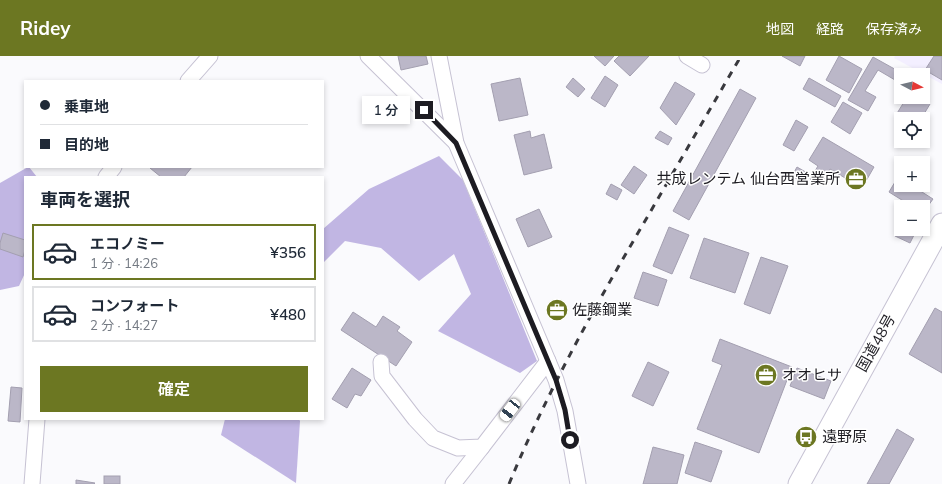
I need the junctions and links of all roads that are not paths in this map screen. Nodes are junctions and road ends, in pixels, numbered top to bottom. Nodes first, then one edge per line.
1 (210, 56) edge
2 (368, 56) edge
3 (439, 56) edge
4 (686, 56) edge
5 (702, 65) dead end
6 (189, 80) edge
7 (456, 143) junction
8 (113, 168) edge
9 (107, 176) edge
10 (942, 224) edge
11 (548, 361) junction
12 (381, 362) dead end
13 (37, 420) edge
14 (482, 447) junction
15 (32, 484) edge
16 (453, 484) edge
17 (578, 484) edge
18 (799, 484) edge

1 - 6 street
2 - 7 street
3 - 7 street
4 - 5 street
7 - 11 street
8 - 9 street
10 - 18 highway, 国道48号
11 - 14 street
11 - 17 street
12 - 14 street
13 - 15 street
14 - 16 street

